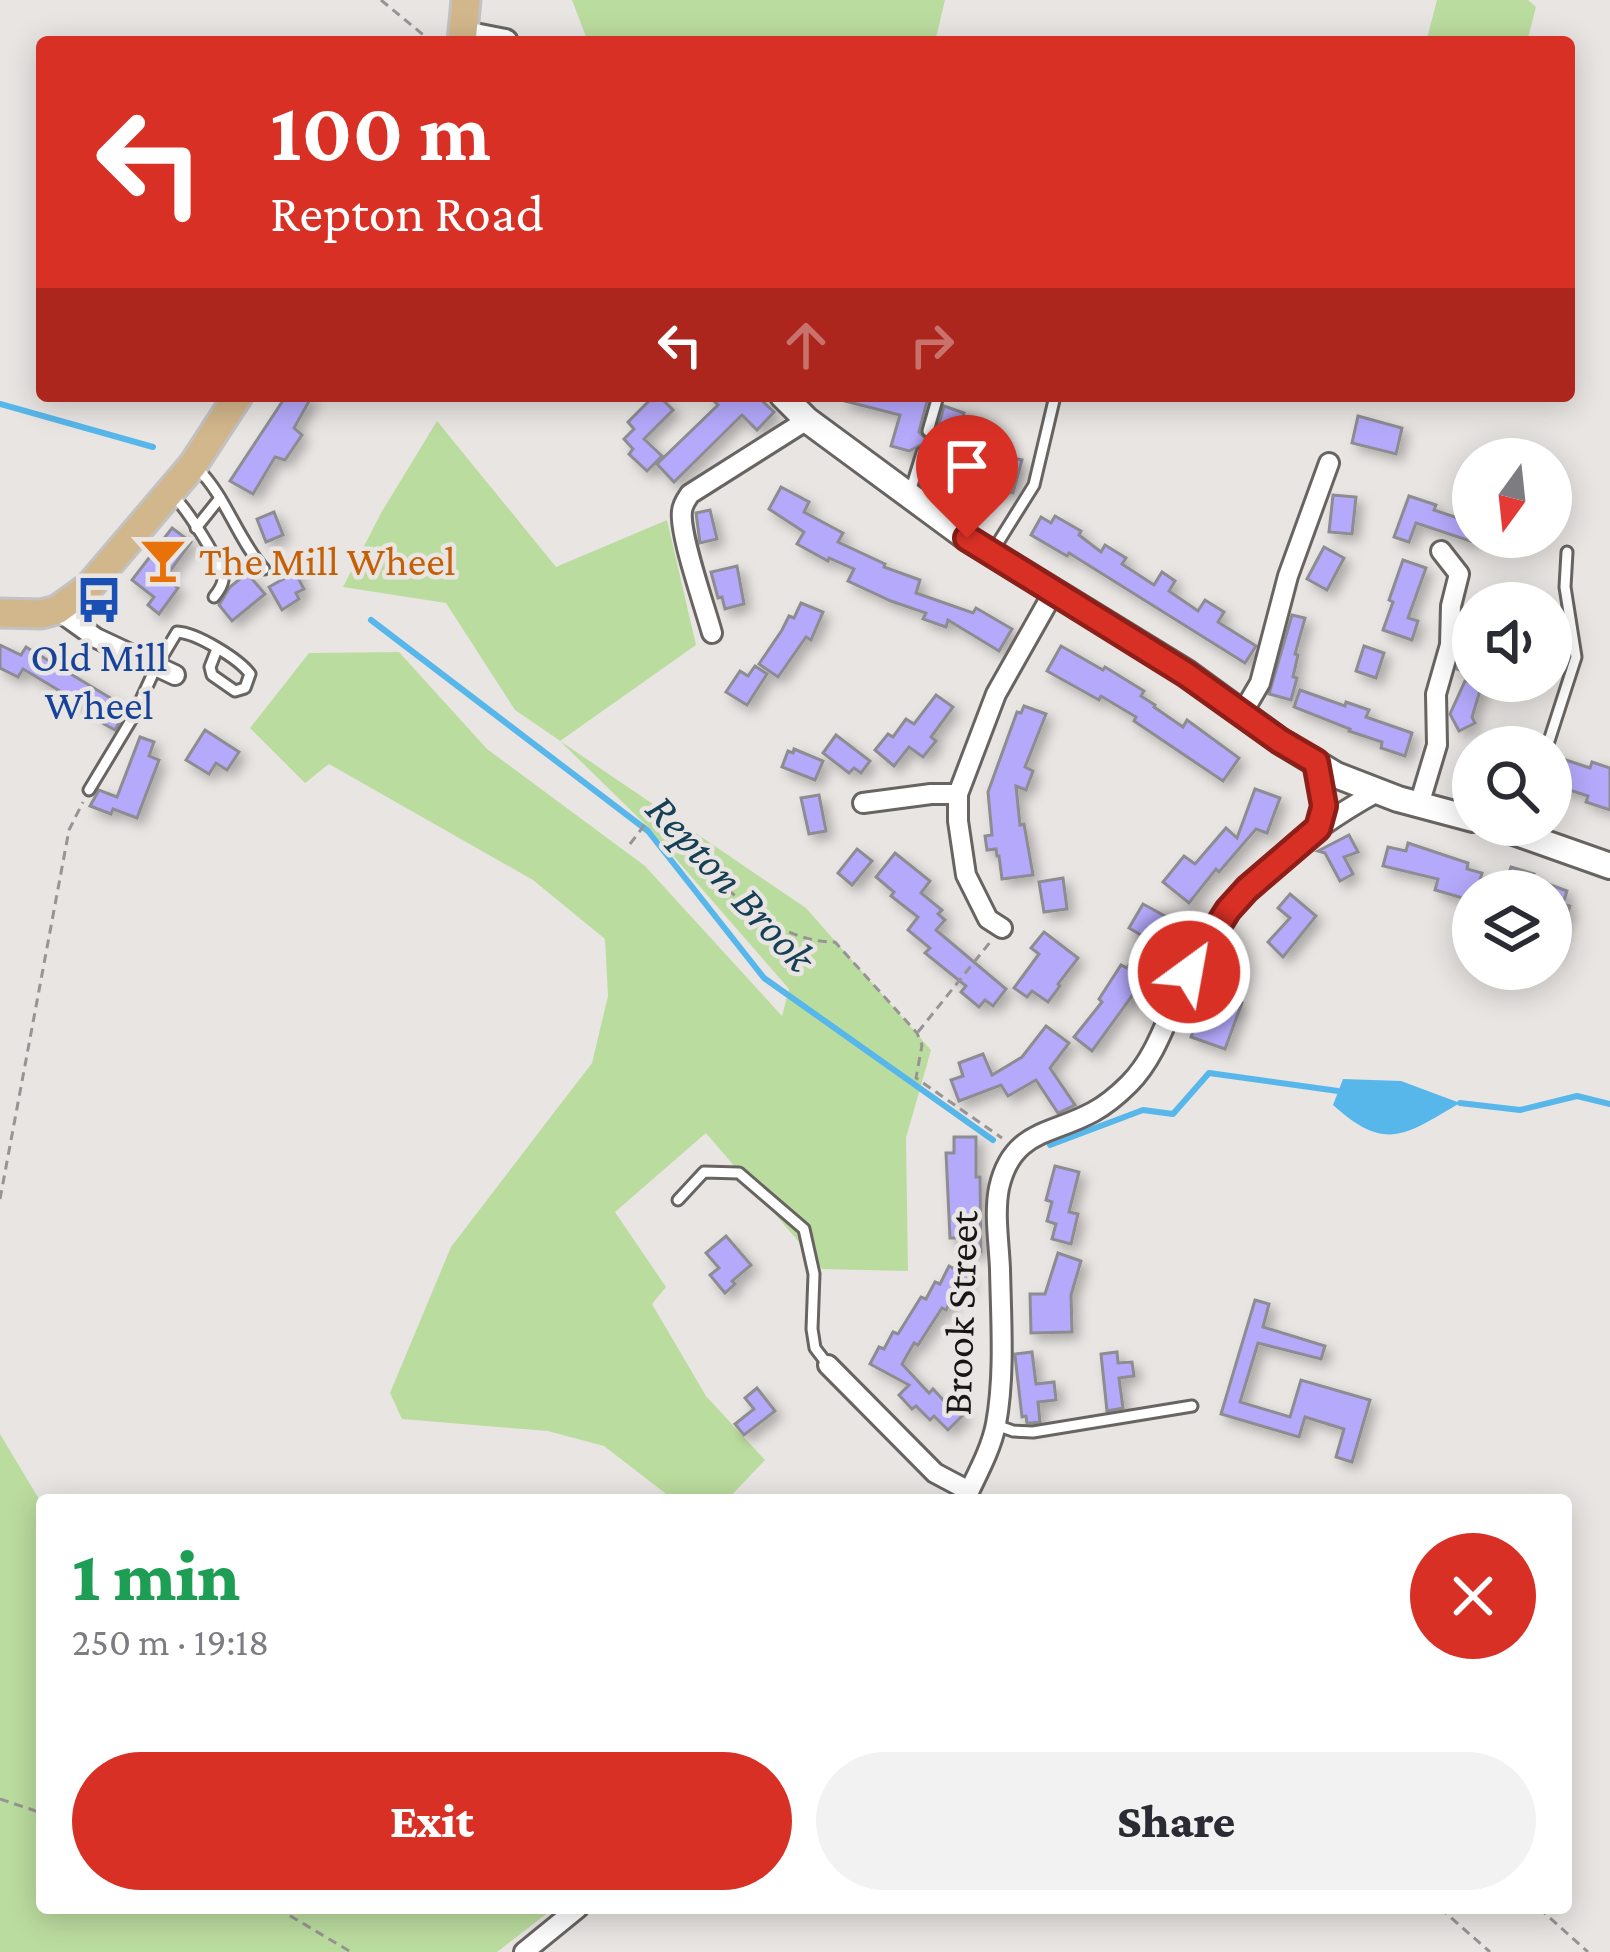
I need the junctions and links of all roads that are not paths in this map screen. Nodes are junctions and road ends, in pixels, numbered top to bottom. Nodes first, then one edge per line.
1 (466, 0) edge
2 (463, 36) edge
3 (234, 402) edge
4 (789, 402) edge
5 (936, 402) edge
6 (1054, 402) edge
7 (807, 420) junction
8 (928, 431) dead end
9 (922, 453) dead end
10 (1329, 463) dead end
11 (193, 465) junction
12 (170, 494) junction
13 (220, 498) junction
14 (909, 498) junction
15 (196, 528) junction
16 (1441, 550) dead end
17 (991, 554) junction
18 (1567, 558) edge
19 (264, 568) dead end
20 (1053, 593) junction
21 (214, 597) dead end
22 (57, 610) junction
23 (0, 613) edge
24 (712, 633) dead end
25 (217, 650) junction
26 (165, 671) junction
27 (1243, 712) junction
28 (1554, 726) edge
29 (1316, 762) junction
30 (89, 790) road end
31 (1377, 792) junction
32 (958, 794) junction
33 (863, 803) dead end
34 (1419, 805) junction
35 (1452, 814) edge
36 (1318, 828) junction
37 (1559, 846) edge
38 (1610, 866) edge
39 (1002, 928) road end
40 (678, 1200) dead end
41 (828, 1365) joint
42 (1192, 1406) dead end
43 (995, 1425) junction
44 (964, 1494) edge
45 (968, 1494) edge
46 (571, 1914) edge
47 (524, 1952) edge

1 - 2 main road
3 - 11 main road
4 - 7 street
5 - 8 lane
6 - 17 lane
7 - 14 street
7 - 24 street
9 - 14 lane
10 - 27 street
11 - 12 main road
11 - 13 lane
12 - 15 lane
12 - 22 main road
13 - 15 lane
13 - 19 lane
14 - 17 street
15 - 21 lane
16 - 34 street
17 - 20 street
18 - 28 lane
20 - 27 street
20 - 32 street
22 - 23 main road
22 - 26 street
25 - 25 lane
25 - 26 lane
26 - 30 lane
27 - 29 street
29 - 31 street
29 - 36 street
31 - 34 street
31 - 36 street
32 - 33 street
32 - 39 street
34 - 35 street
36 - 43 street, Brook Street
37 - 38 street
40 - 41 lane
41 - 44 street
42 - 43 lane
43 - 45 street, Brook Street
46 - 47 street

